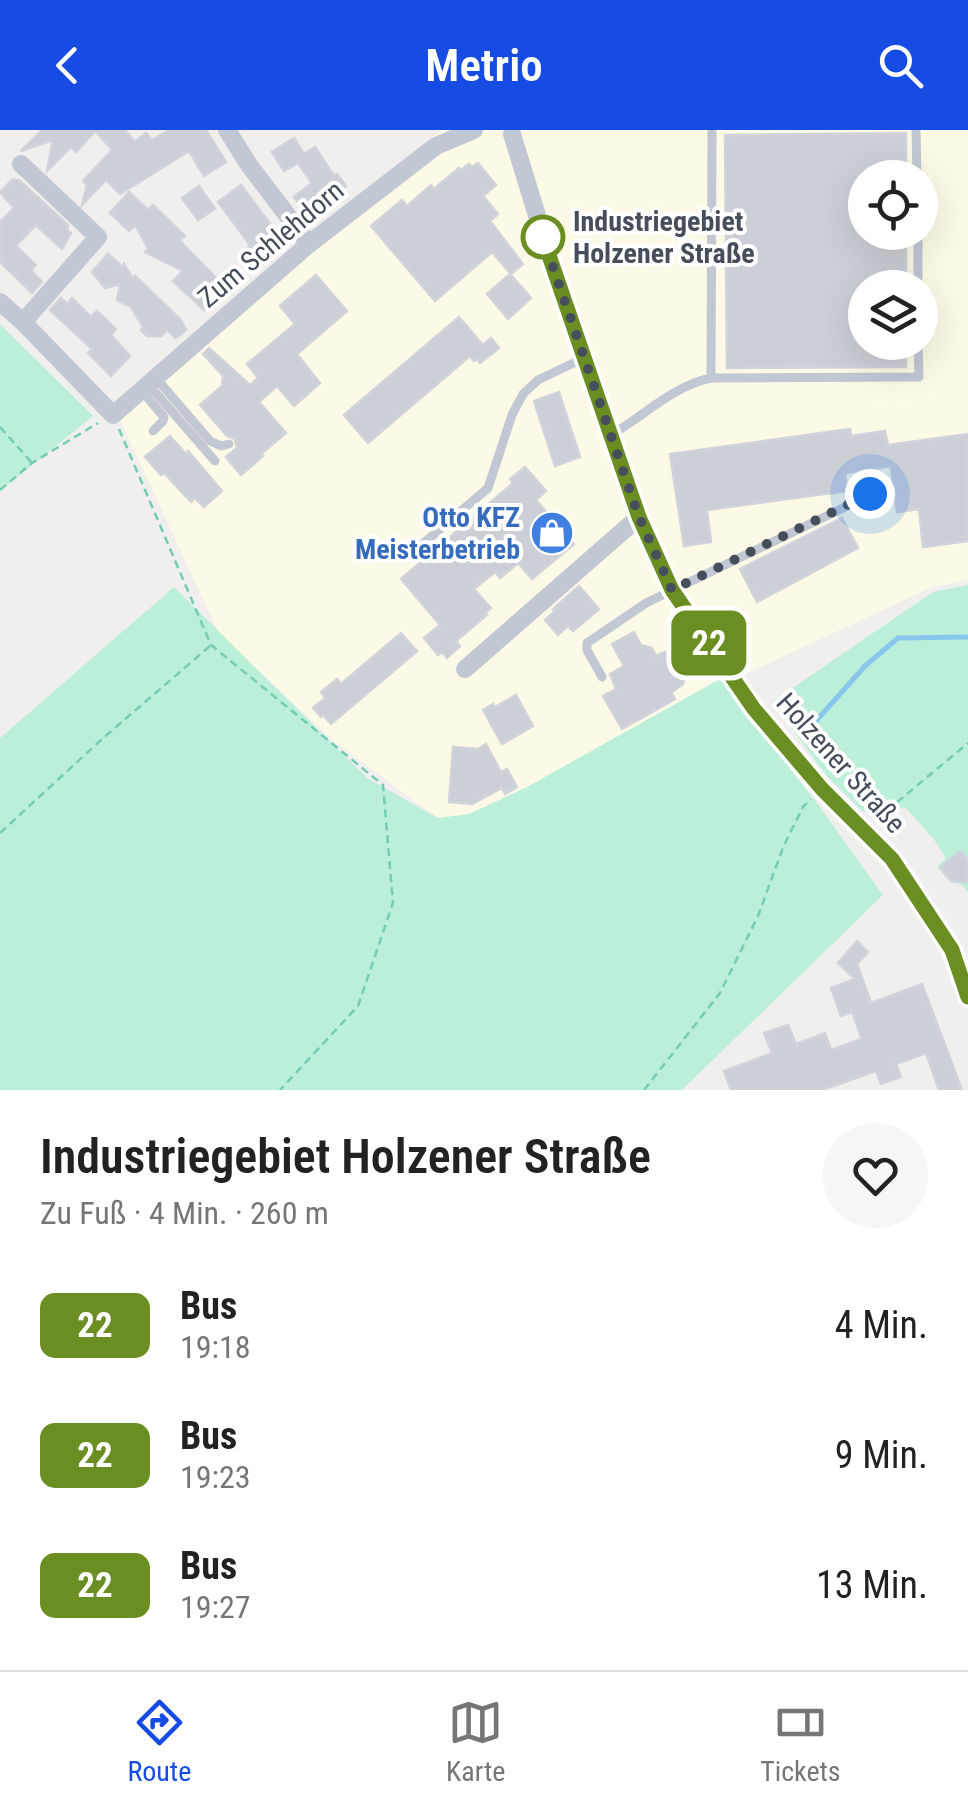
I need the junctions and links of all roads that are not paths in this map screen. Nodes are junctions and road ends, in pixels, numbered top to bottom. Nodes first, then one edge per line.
1 (228, 130) edge
2 (474, 130) edge
3 (712, 130) edge
4 (916, 130) edge
5 (509, 132) edge
6 (917, 160) edge
7 (21, 164) dead end
8 (310, 244) junction
9 (0, 302) edge
10 (23, 322) junction
11 (586, 357) junction
12 (918, 360) edge
13 (711, 378) junction
14 (148, 384) junction
15 (153, 430) dead end
16 (611, 435) junction
17 (229, 444) dead end
18 (215, 461) dead end
19 (870, 494) dead end
20 (639, 517) junction
21 (410, 556) dead end
22 (672, 590) junction
23 (465, 669) dead end
24 (602, 676) dead end
25 (968, 997) edge

1 - 8 street
2 - 8 street, Zum Schlehdorn
3 - 13 lane
4 - 6 lane
5 - 11 street, Holzener Straße
7 - 10 street
8 - 14 street, Zum Schlehdorn
9 - 10 street
10 - 14 street, Zum Schlehdorn
11 - 16 street, Holzener Straße
11 - 21 lane
12 - 13 lane
13 - 16 lane
14 - 15 lane
14 - 17 lane
14 - 18 lane
16 - 20 street, Holzener Straße
19 - 22 lane
20 - 22 street, Holzener Straße
20 - 23 street
22 - 24 lane
22 - 25 street, Holzener Straße

